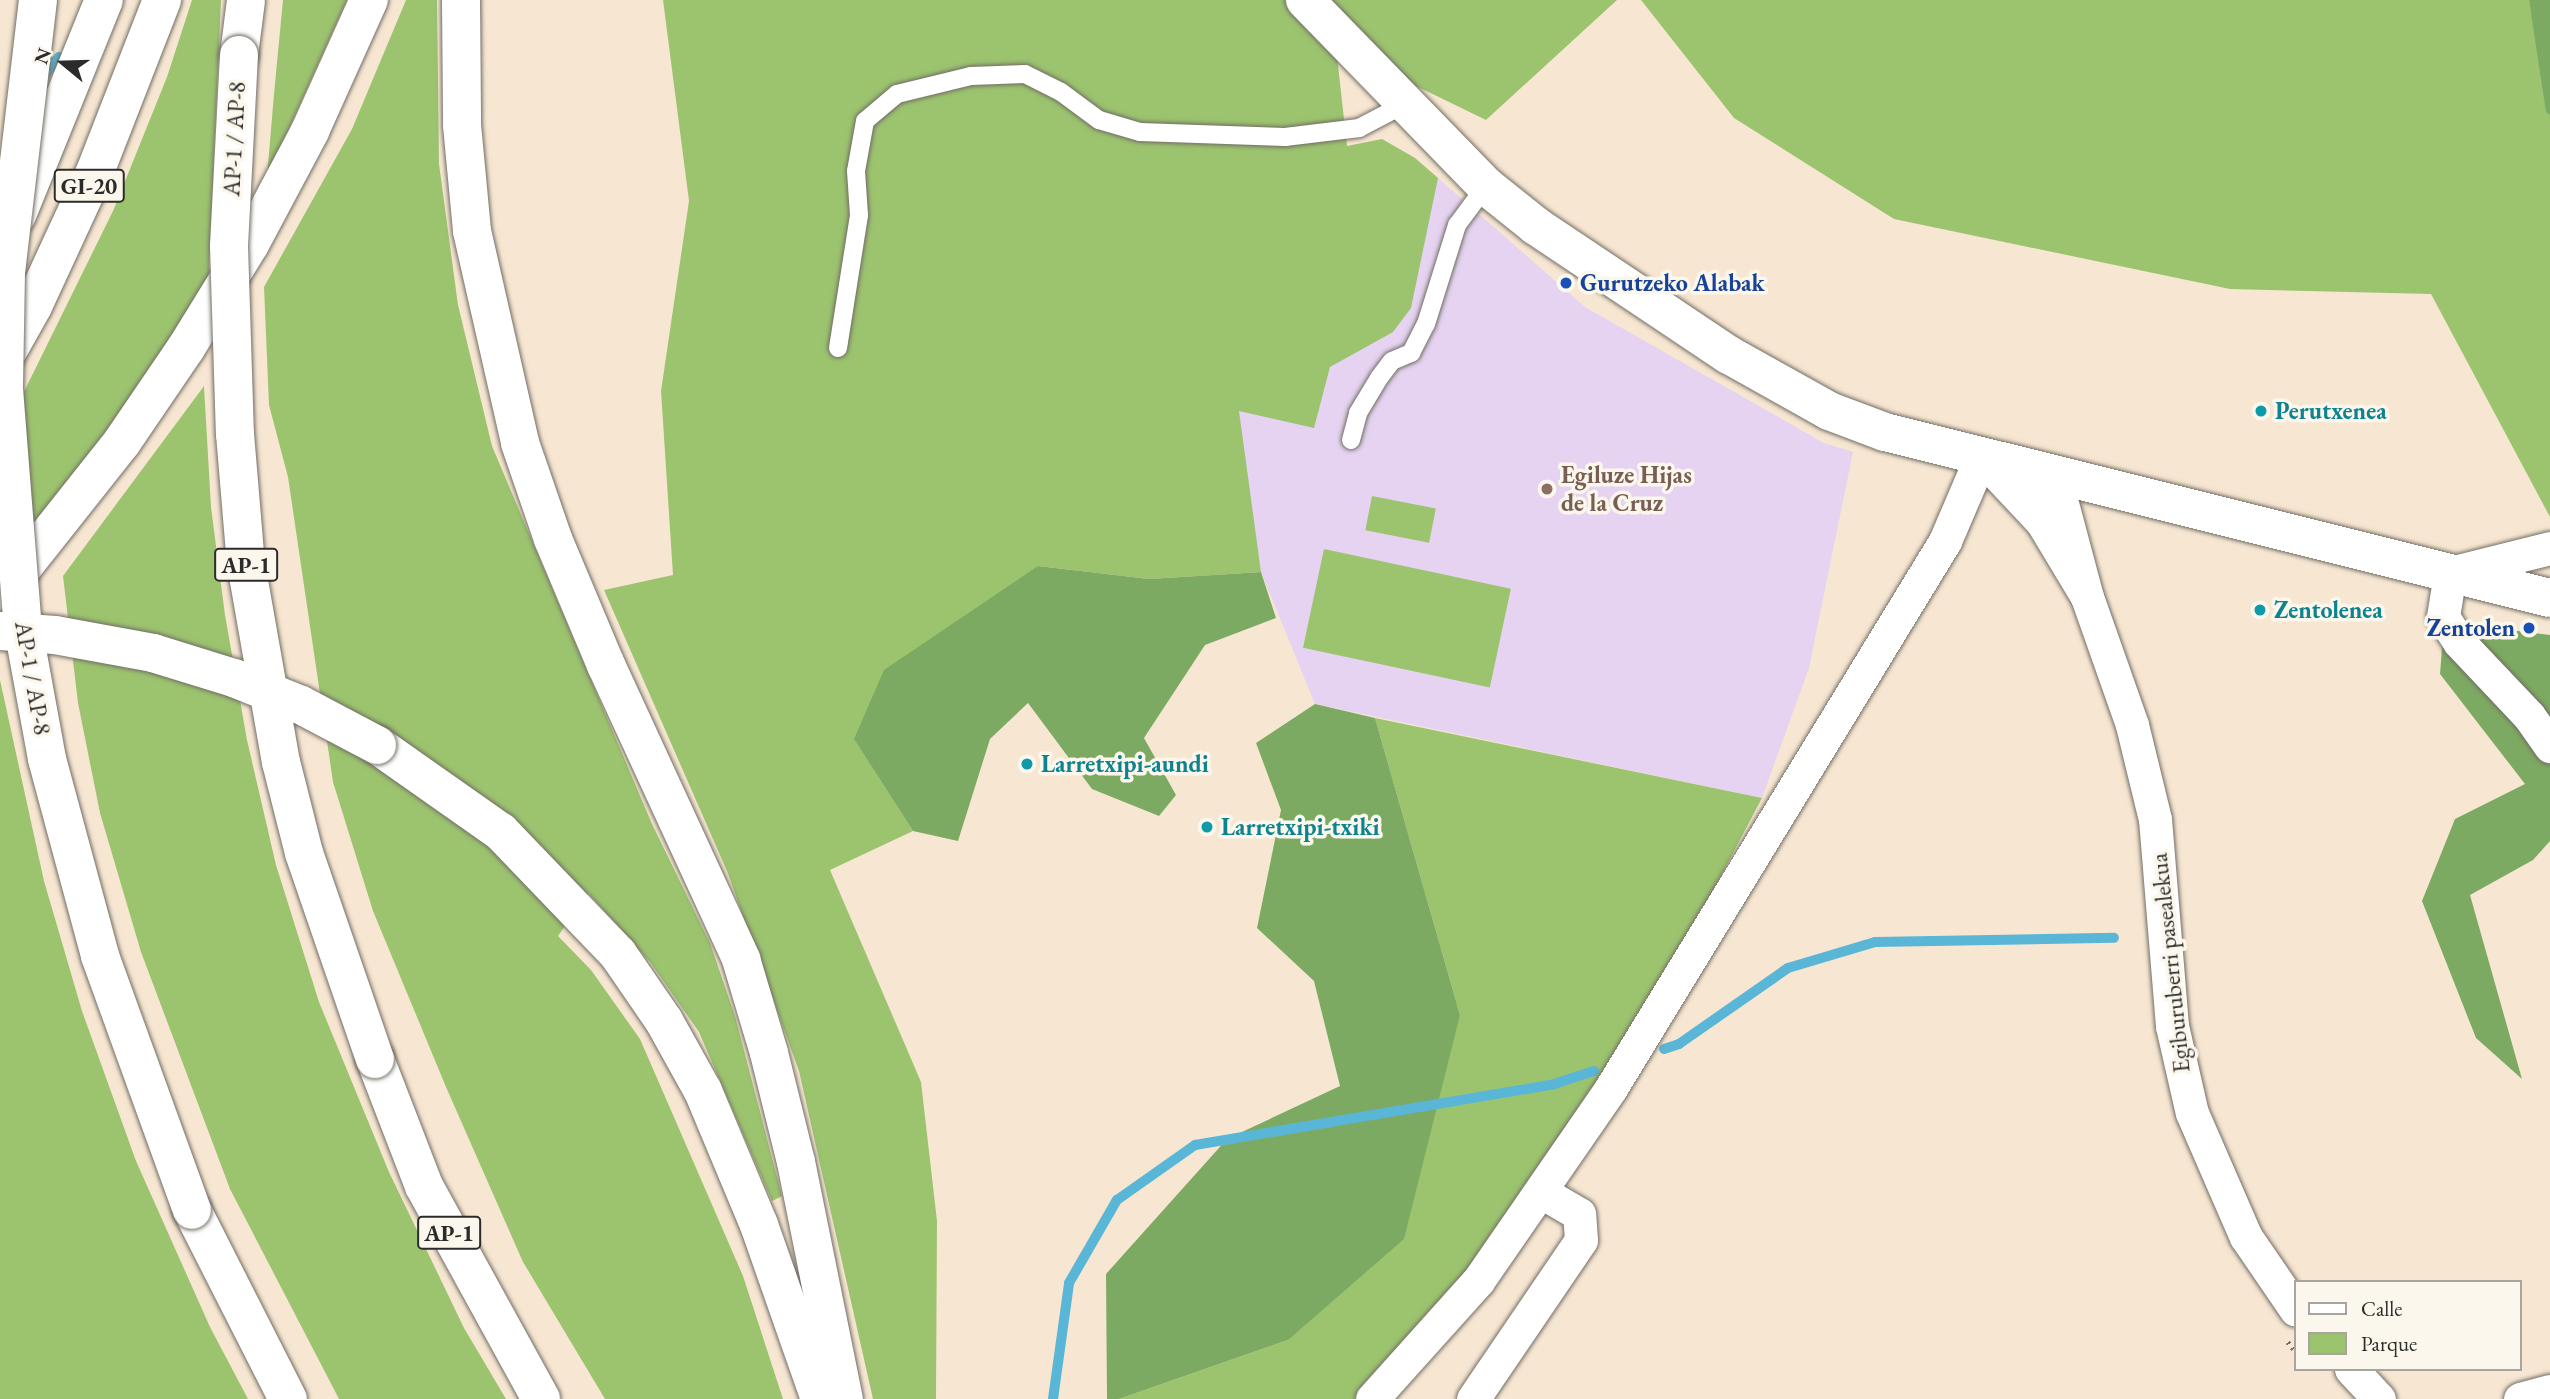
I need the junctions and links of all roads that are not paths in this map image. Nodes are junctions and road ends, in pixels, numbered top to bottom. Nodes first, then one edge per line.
1 (15, 0) edge
2 (38, 0) edge
3 (104, 0) edge
4 (162, 0) edge
5 (246, 0) edge
6 (369, 0) edge
7 (461, 0) edge
8 (1306, 0) edge
9 (1405, 104) junction
10 (1486, 186) junction
11 (3, 263) edge
12 (838, 348) dead end
13 (0, 365) edge
14 (1351, 440) dead end
15 (1981, 457) junction
16 (2032, 469) junction
17 (2550, 548) edge
18 (2450, 573) junction
19 (0, 596) edge
20 (2087, 597) junction
21 (2550, 598) edge
22 (0, 631) edge
23 (2550, 746) edge
24 (1543, 1192) junction
25 (2294, 1307) edge
26 (2353, 1371) edge
27 (2550, 1391) edge
28 (288, 1399) edge
29 (541, 1399) edge
30 (820, 1399) edge
31 (844, 1399) edge
32 (1372, 1399) edge
33 (1473, 1399) edge
34 (2379, 1399) edge
35 (2520, 1399) edge

1 - 11 main road, bridge
2 - 11 main road, AP-1 / AP-8, bridge
3 - 11 main road, GI-20
4 - 13 main road, GI-20
5 - 29 main road, AP-1 / AP-8 / AP-1, bridge
6 - 19 main road
7 - 31 main road
8 - 9 main road
9 - 10 main road
9 - 12 lane
10 - 14 lane
10 - 15 main road
11 - 28 main road, AP-1 / AP-8, bridge
15 - 16 main road
15 - 20 street, Egiburuberri pasealekua
15 - 24 street
16 - 18 main road
16 - 20 street, Egiburuberri pasealekua
17 - 18 street
18 - 21 main road
18 - 23 street
20 - 25 street, Egiburuberri pasealekua
22 - 30 main road, bridge
24 - 32 street
24 - 33 street
26 - 34 street
27 - 35 street

